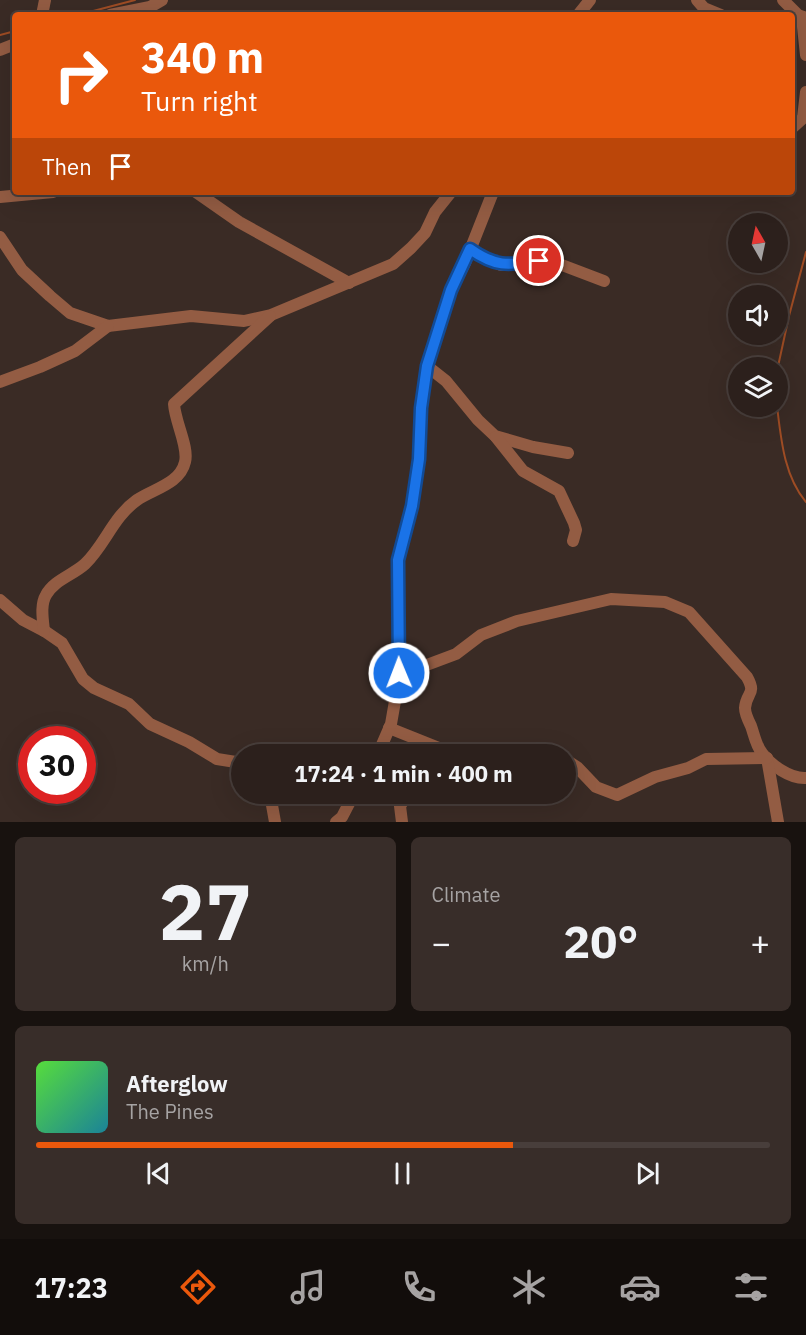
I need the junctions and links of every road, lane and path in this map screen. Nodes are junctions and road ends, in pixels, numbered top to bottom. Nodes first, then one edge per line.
1 (162, 0) edge
2 (590, 0) edge
3 (698, 0) edge
4 (783, 0) edge
5 (125, 12) edge
6 (580, 12) edge
7 (714, 12) edge
8 (799, 16) edge
9 (806, 55) edge
10 (806, 92) edge
11 (795, 125) edge
12 (21, 195) edge
13 (200, 195) edge
14 (449, 195) edge
15 (492, 195) edge
16 (0, 197) edge
17 (0, 237) edge
18 (470, 249) junction
19 (603, 280) dead end
20 (349, 283) junction
21 (271, 315) junction
22 (108, 326) junction
23 (427, 366) junction
24 (0, 382) edge
25 (495, 436) junction
26 (568, 453) dead end
27 (573, 541) dead end
28 (0, 600) edge
29 (44, 631) junction
30 (399, 667) junction
31 (389, 729) junction
32 (382, 744) edge
33 (428, 744) edge
34 (767, 758) junction
35 (231, 761) edge
36 (576, 766) edge
37 (806, 778) edge
38 (272, 804) edge
39 (349, 804) edge
40 (401, 804) edge
41 (275, 822) edge
42 (336, 822) edge
43 (402, 822) edge
44 (778, 822) edge

1 - 5 street
2 - 6 street
3 - 7 street
4 - 8 street
8 - 9 street
10 - 11 street
12 - 16 street
13 - 20 street
14 - 20 street
15 - 18 street
17 - 22 street
18 - 19 street
18 - 23 street
20 - 21 street
21 - 22 street
21 - 29 street
22 - 24 street
23 - 25 street
23 - 30 street
25 - 26 street
25 - 27 street
28 - 29 street
29 - 35 street
30 - 31 street
30 - 34 street
31 - 32 street
31 - 33 street
34 - 36 street
34 - 37 street
34 - 44 street
38 - 41 street
39 - 42 street
40 - 43 street

